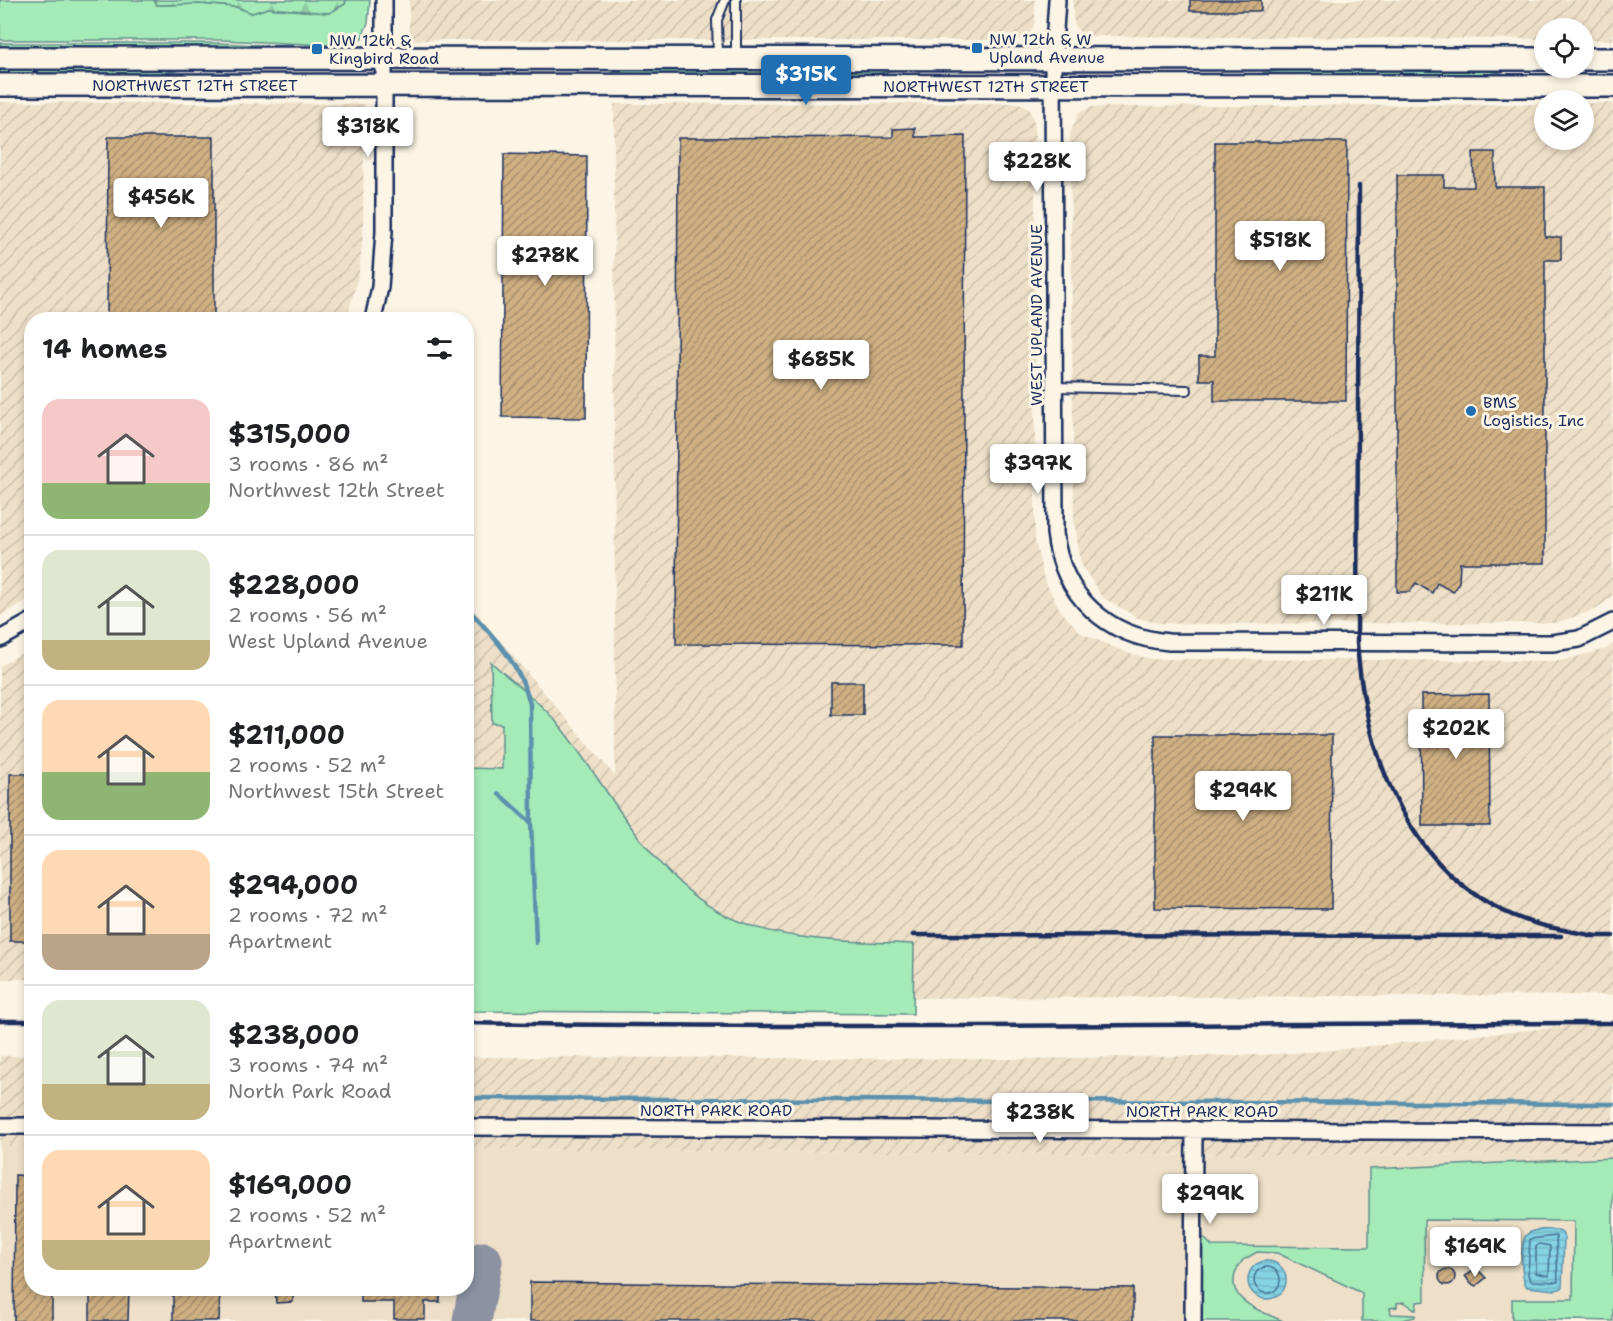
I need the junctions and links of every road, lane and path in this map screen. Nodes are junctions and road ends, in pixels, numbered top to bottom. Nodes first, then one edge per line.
1 (384, 0) edge
2 (724, 0) edge
3 (736, 0) edge
4 (1057, 0) edge
5 (0, 58) edge
6 (384, 58) junction
7 (727, 58) junction
8 (1534, 59) edge
9 (1594, 59) edge
10 (1613, 59) edge
11 (1053, 60) junction
12 (0, 85) edge
13 (384, 85) junction
14 (1054, 86) junction
15 (1613, 86) edge
16 (374, 312) edge
17 (1054, 387) junction
18 (1187, 390) dead end
19 (1613, 622) edge
20 (24, 626) edge
21 (0, 639) edge
22 (0, 1126) edge
23 (24, 1126) edge
24 (474, 1127) edge
25 (1194, 1129) junction
26 (1613, 1132) edge
27 (1193, 1321) edge

1 - 6 street
2 - 7 lane
3 - 7 lane
4 - 11 street, WEST UPLAND AVENUE
5 - 6 main road, NORTHWEST 12TH STREET
6 - 7 main road, NORTHWEST 12TH STREET
6 - 13 street
7 - 11 main road, NORTHWEST 12TH STREET
8 - 11 main road, NORTHWEST 12TH STREET
9 - 10 main road
11 - 14 street, WEST UPLAND AVENUE
12 - 13 main road, NORTHWEST 12TH STREET
13 - 14 main road, NORTHWEST 12TH STREET
13 - 16 street
14 - 15 main road, NORTHWEST 12TH STREET
14 - 17 street, WEST UPLAND AVENUE
17 - 18 lane
17 - 19 street, WEST UPLAND AVENUE
20 - 21 street
22 - 23 street
24 - 25 street, NORTH PARK ROAD
25 - 26 street, NORTH PARK ROAD
25 - 27 street

